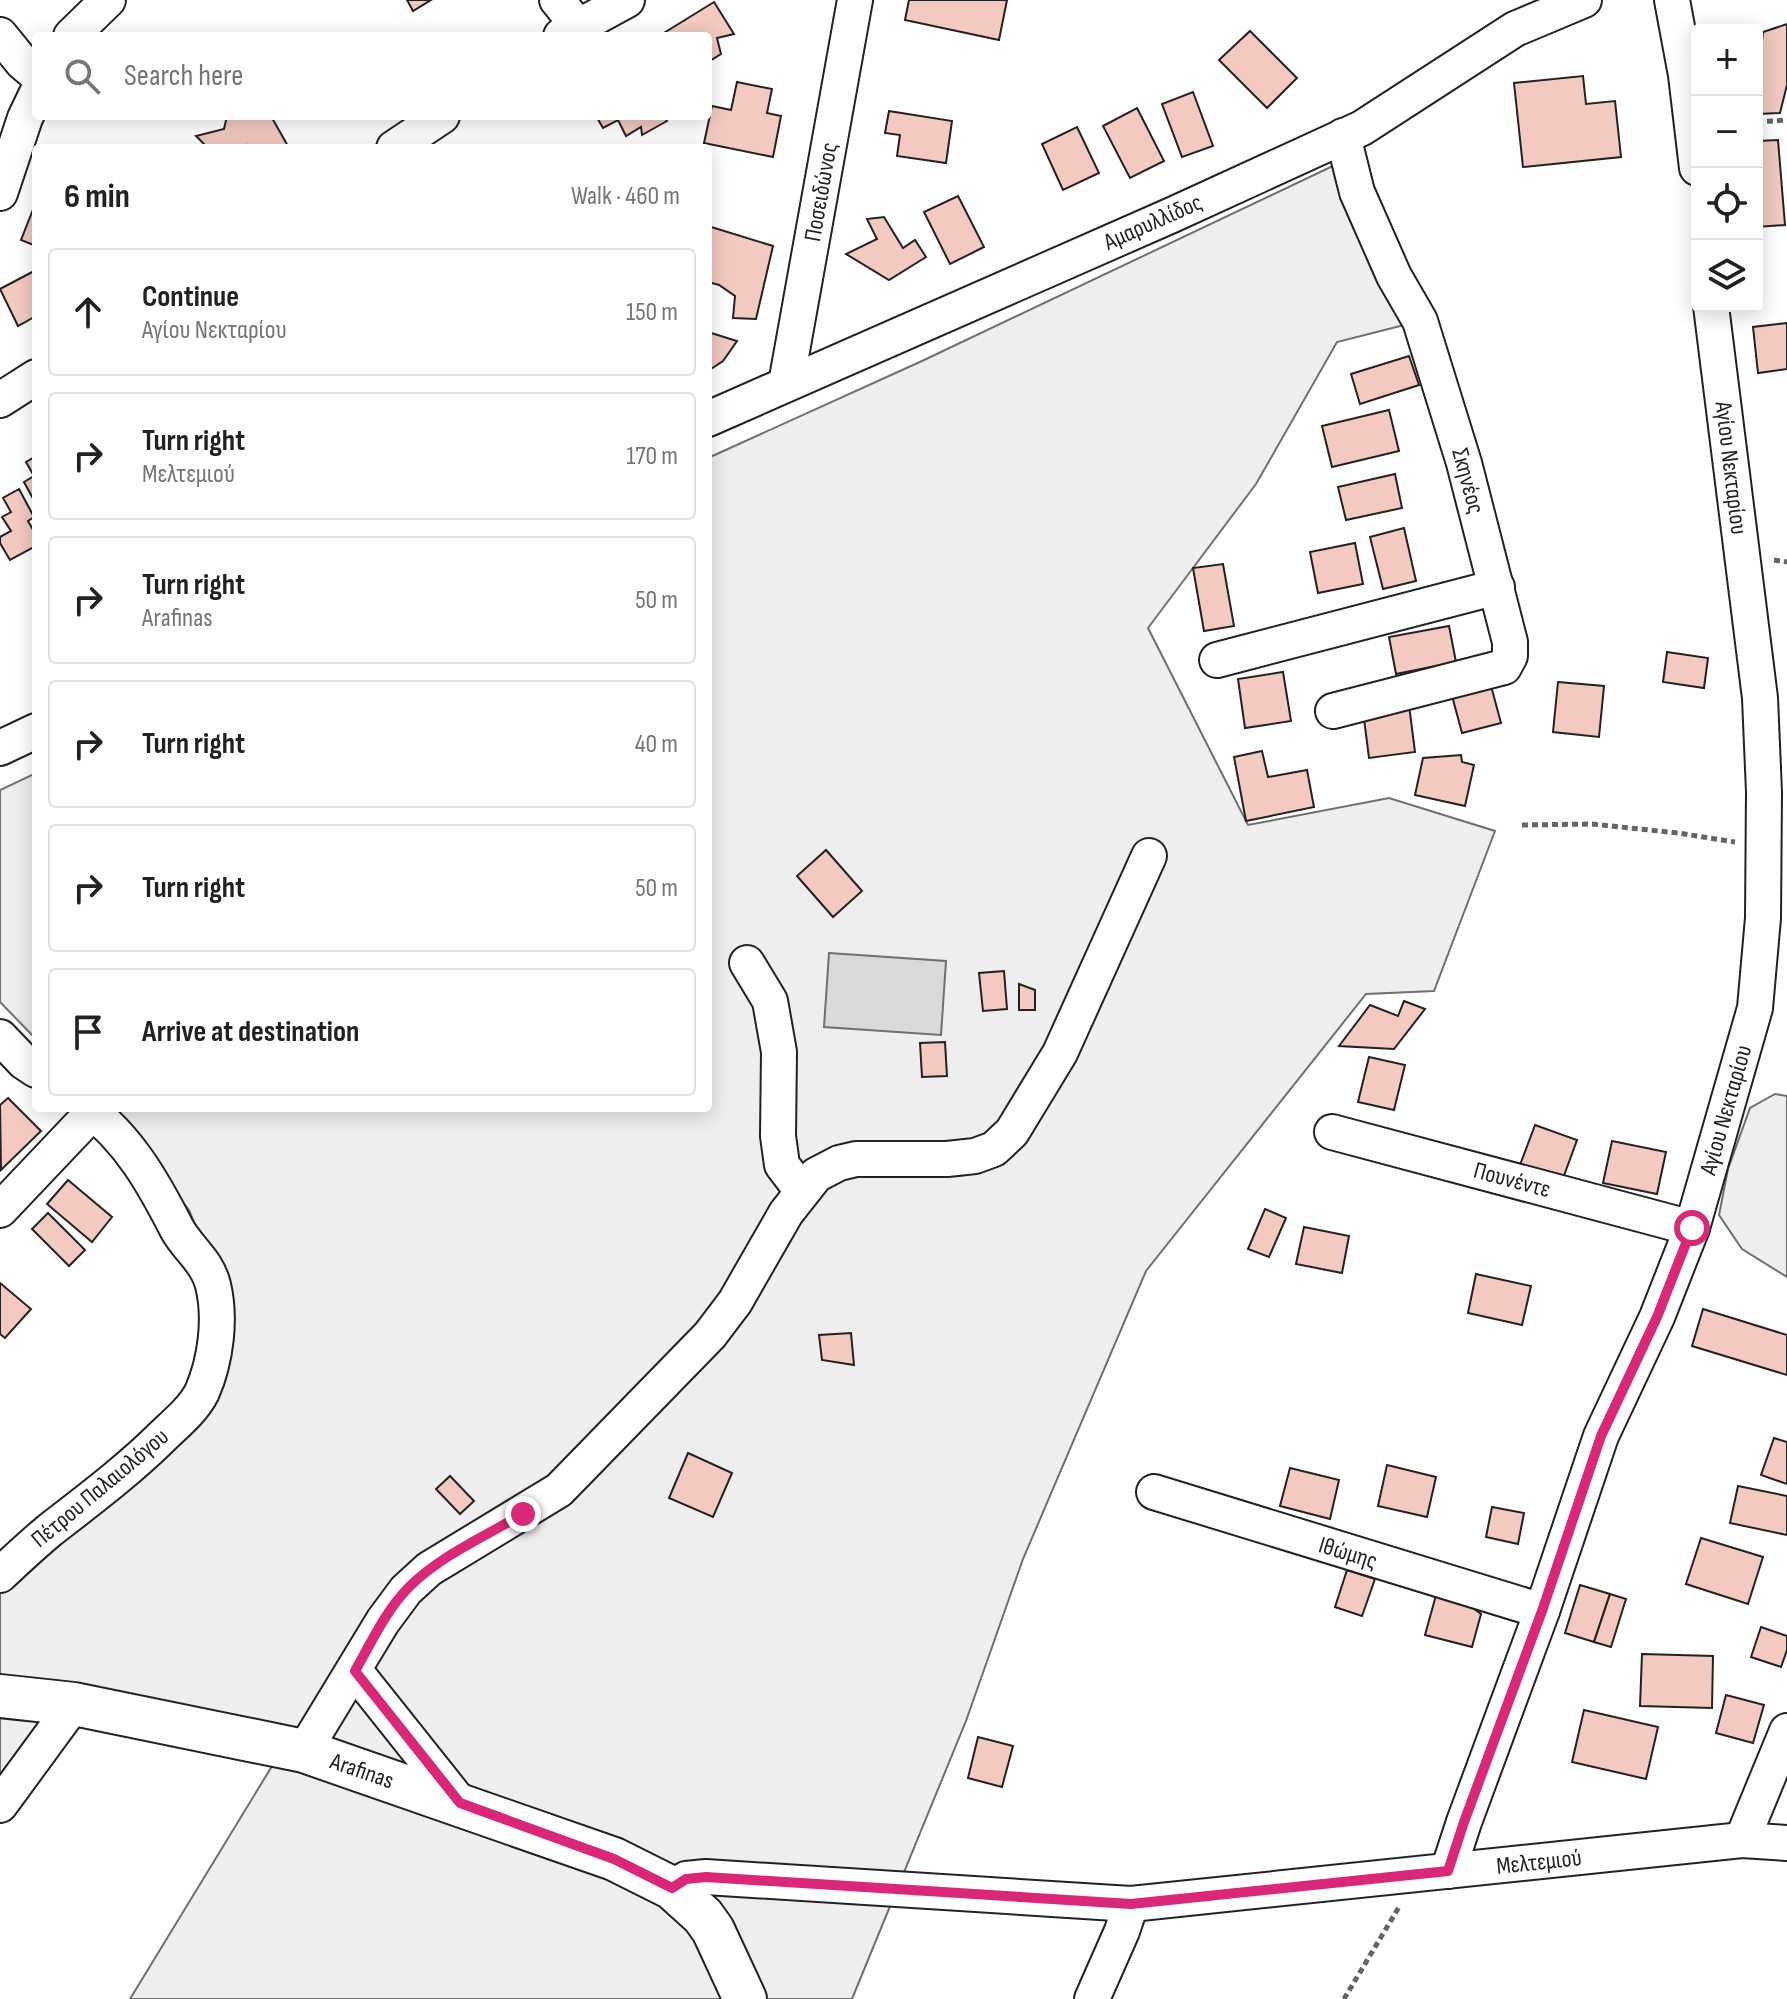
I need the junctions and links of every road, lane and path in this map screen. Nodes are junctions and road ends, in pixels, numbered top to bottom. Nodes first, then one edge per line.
1 (108, 0) edge
2 (627, 0) edge
3 (829, 0) edge
4 (1584, 0) edge
5 (1672, 0) edge
6 (852, 15) edge
7 (1519, 15) edge
8 (565, 20) edge
9 (75, 32) edge
10 (0, 35) edge
11 (19, 69) edge
12 (32, 103) edge
13 (1691, 117) edge
14 (436, 120) edge
15 (1787, 120) edge
16 (1763, 122) edge
17 (1343, 136) junction
18 (400, 144) edge
19 (0, 193) edge
20 (1712, 312) edge
21 (32, 380) edge
22 (786, 384) junction
23 (0, 400) edge
24 (712, 417) edge
25 (1497, 587) junction
26 (1217, 660) dead end
27 (1333, 711) dead end
28 (32, 733) edge
29 (0, 748) edge
30 (1522, 825) dead end
31 (1763, 847) junction
32 (1149, 856) dead end
33 (747, 963) dead end
34 (0, 1037) edge
35 (32, 1067) edge
36 (88, 1112) edge
37 (92, 1112) edge
38 (1332, 1132) dead end
39 (802, 1191) junction
40 (0, 1210) edge
41 (1692, 1228) junction
42 (1154, 1492) dead end
43 (0, 1575) edge
44 (1542, 1611) junction
45 (355, 1671) junction
46 (0, 1696) edge
47 (74, 1704) junction
48 (1787, 1731) edge
49 (304, 1751) junction
50 (460, 1803) junction
51 (0, 1805) edge
52 (1742, 1840) junction
53 (1787, 1843) edge
54 (1434, 1873) junction
55 (672, 1888) junction
56 (1131, 1904) junction
57 (745, 1999) edge
58 (1092, 1999) edge
59 (1344, 1999) edge

1 - 9 street
2 - 8 street
3 - 6 street
4 - 7 street, Αμαρυλλίδος
5 - 13 street
6 - 22 street, Ποσειδώνος
7 - 17 street, Αμαρυλλίδος
10 - 11 street
12 - 19 street
14 - 18 street
15 - 16 path
17 - 22 street, Αμαρυλλίδος
17 - 25 street, Σκηνέος
20 - 31 street, Αγίου Νεκταρίου
21 - 23 street
22 - 24 street, Αμαρυλλίδος
25 - 26 street
25 - 27 street, Σκηνέος
28 - 29 street
30 - 31 path
31 - 41 street, Αγίου Νεκταρίου
32 - 39 street
33 - 39 street
34 - 35 street
36 - 40 street
37 - 43 street, Πέτρου Παλαιολόγου
38 - 41 street, Πουνέντε
39 - 45 street
41 - 44 street, Αγίου Νεκταρίου
42 - 44 street, Ιθώμης
44 - 54 street, Αγίου Νεκταρίου
45 - 49 street
45 - 50 street
46 - 47 main road, Arafinas
47 - 49 main road, Arafinas
47 - 51 street
48 - 52 street
49 - 50 main road, Arafinas
50 - 55 main road, Arafinas
52 - 53 street, Μελτεμιού
52 - 54 street, Μελτεμιού
54 - 56 street, Μελτεμιού
54 - 59 path
55 - 56 street, Μελτεμιού
55 - 57 main road, Arafinas
56 - 58 street

